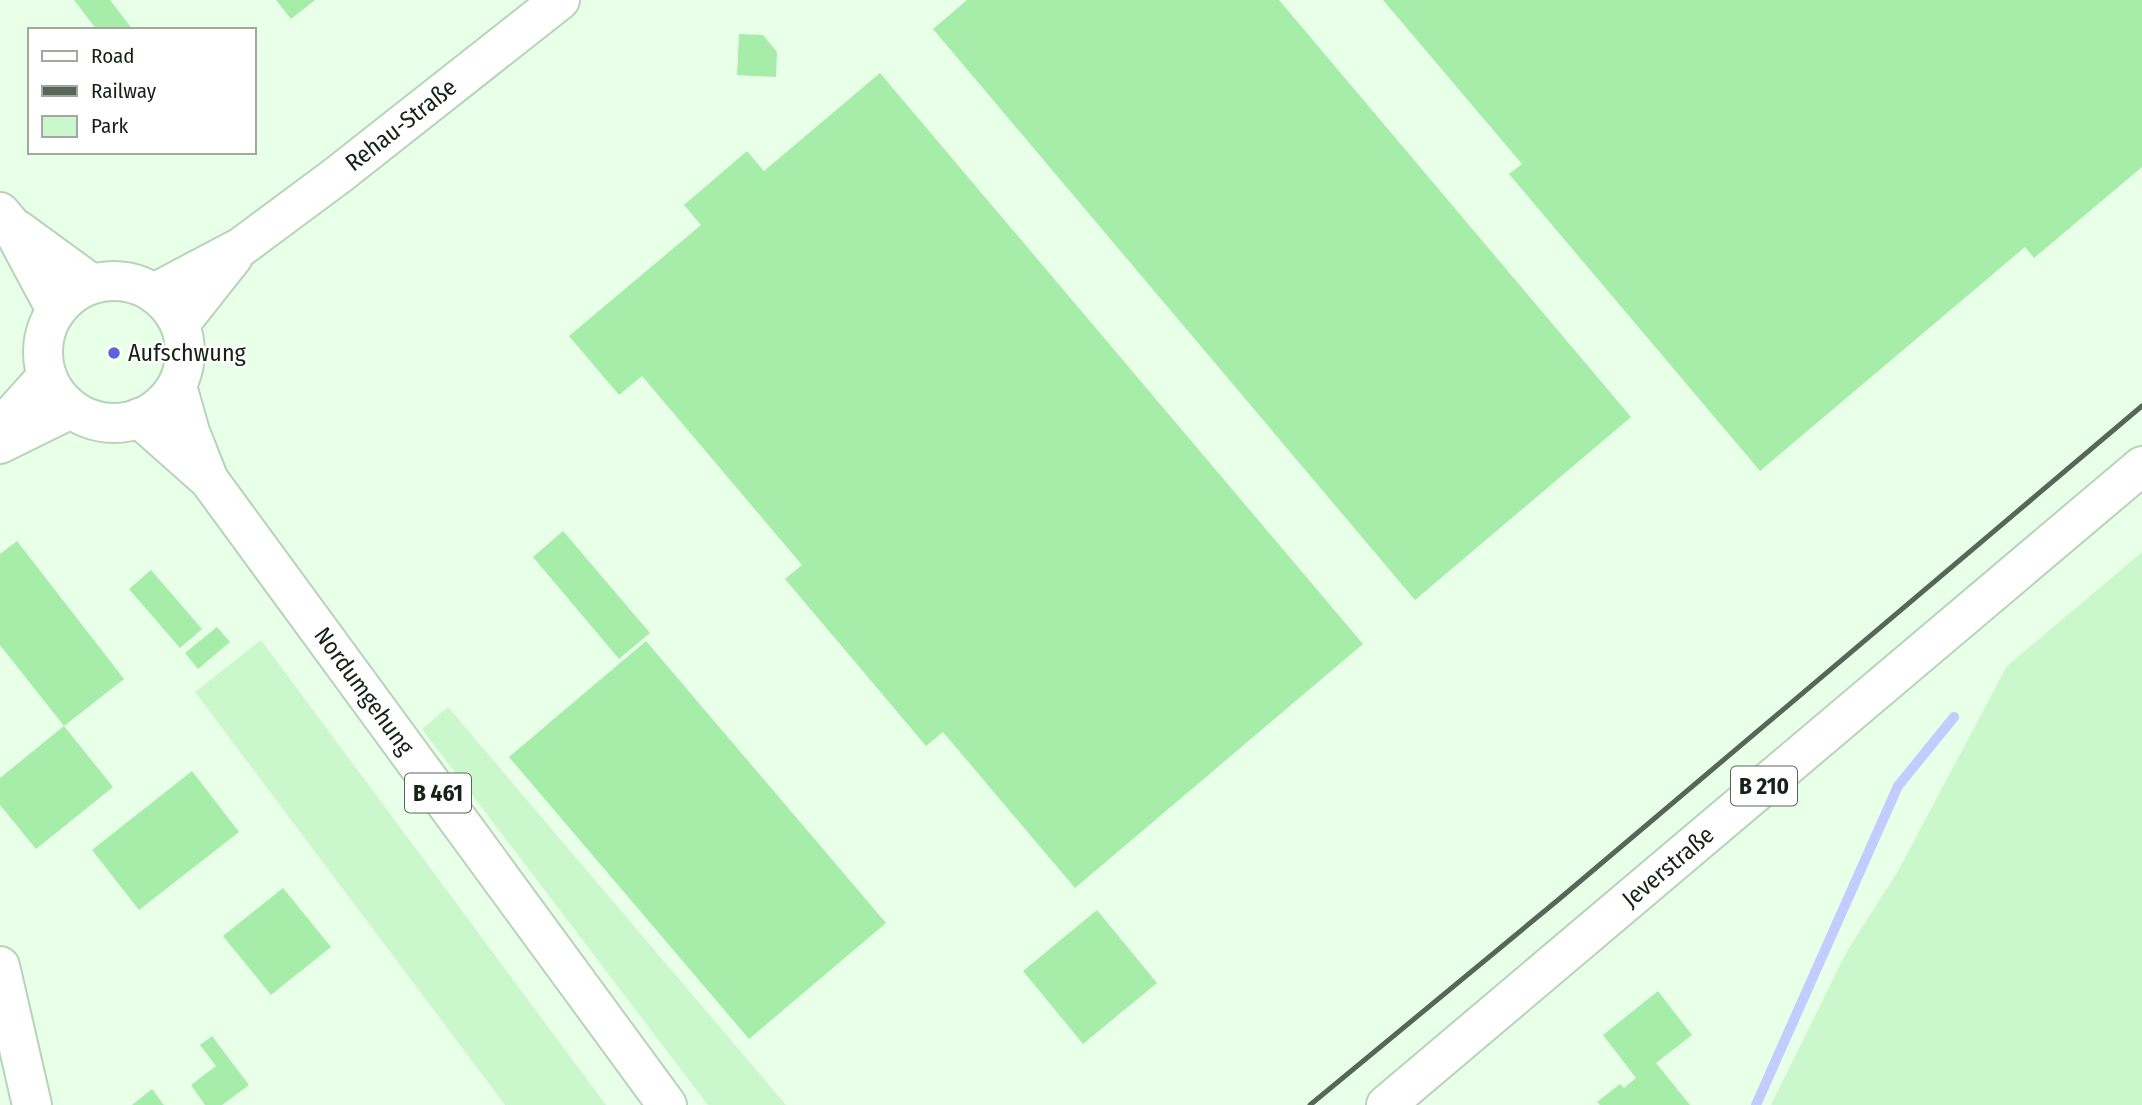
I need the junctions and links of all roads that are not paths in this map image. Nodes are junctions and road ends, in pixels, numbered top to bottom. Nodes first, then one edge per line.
1 (560, 0) edge
2 (5, 218) edge
3 (241, 247) junction
4 (92, 284) junction
5 (153, 293) junction
6 (56, 310) junction
7 (180, 324) junction
8 (47, 376) junction
9 (177, 386) junction
10 (71, 409) junction
11 (139, 418) junction
12 (0, 428) edge
13 (0, 444) edge
14 (2142, 466) edge
15 (209, 480) junction
16 (0, 966) edge
17 (32, 1105) edge
18 (667, 1105) edge
19 (1386, 1105) edge

1 - 3 main road, Rehau-Straße
2 - 4 main road
2 - 6 main road
3 - 5 main road, Rehau-Straße
3 - 7 main road, Rehau-Straße
4 - 5 main road
4 - 6 main road
5 - 7 main road
6 - 8 main road
7 - 9 main road, Nordumgehung
8 - 10 main road
8 - 12 main road
9 - 11 main road
9 - 15 main road, Nordumgehung / B 461
10 - 11 main road
10 - 13 main road
11 - 15 main road, Nordumgehung / B 461
14 - 19 main road, Jeverstraße / B 210
15 - 18 main road, Nordumgehung / B 461
16 - 17 main road

